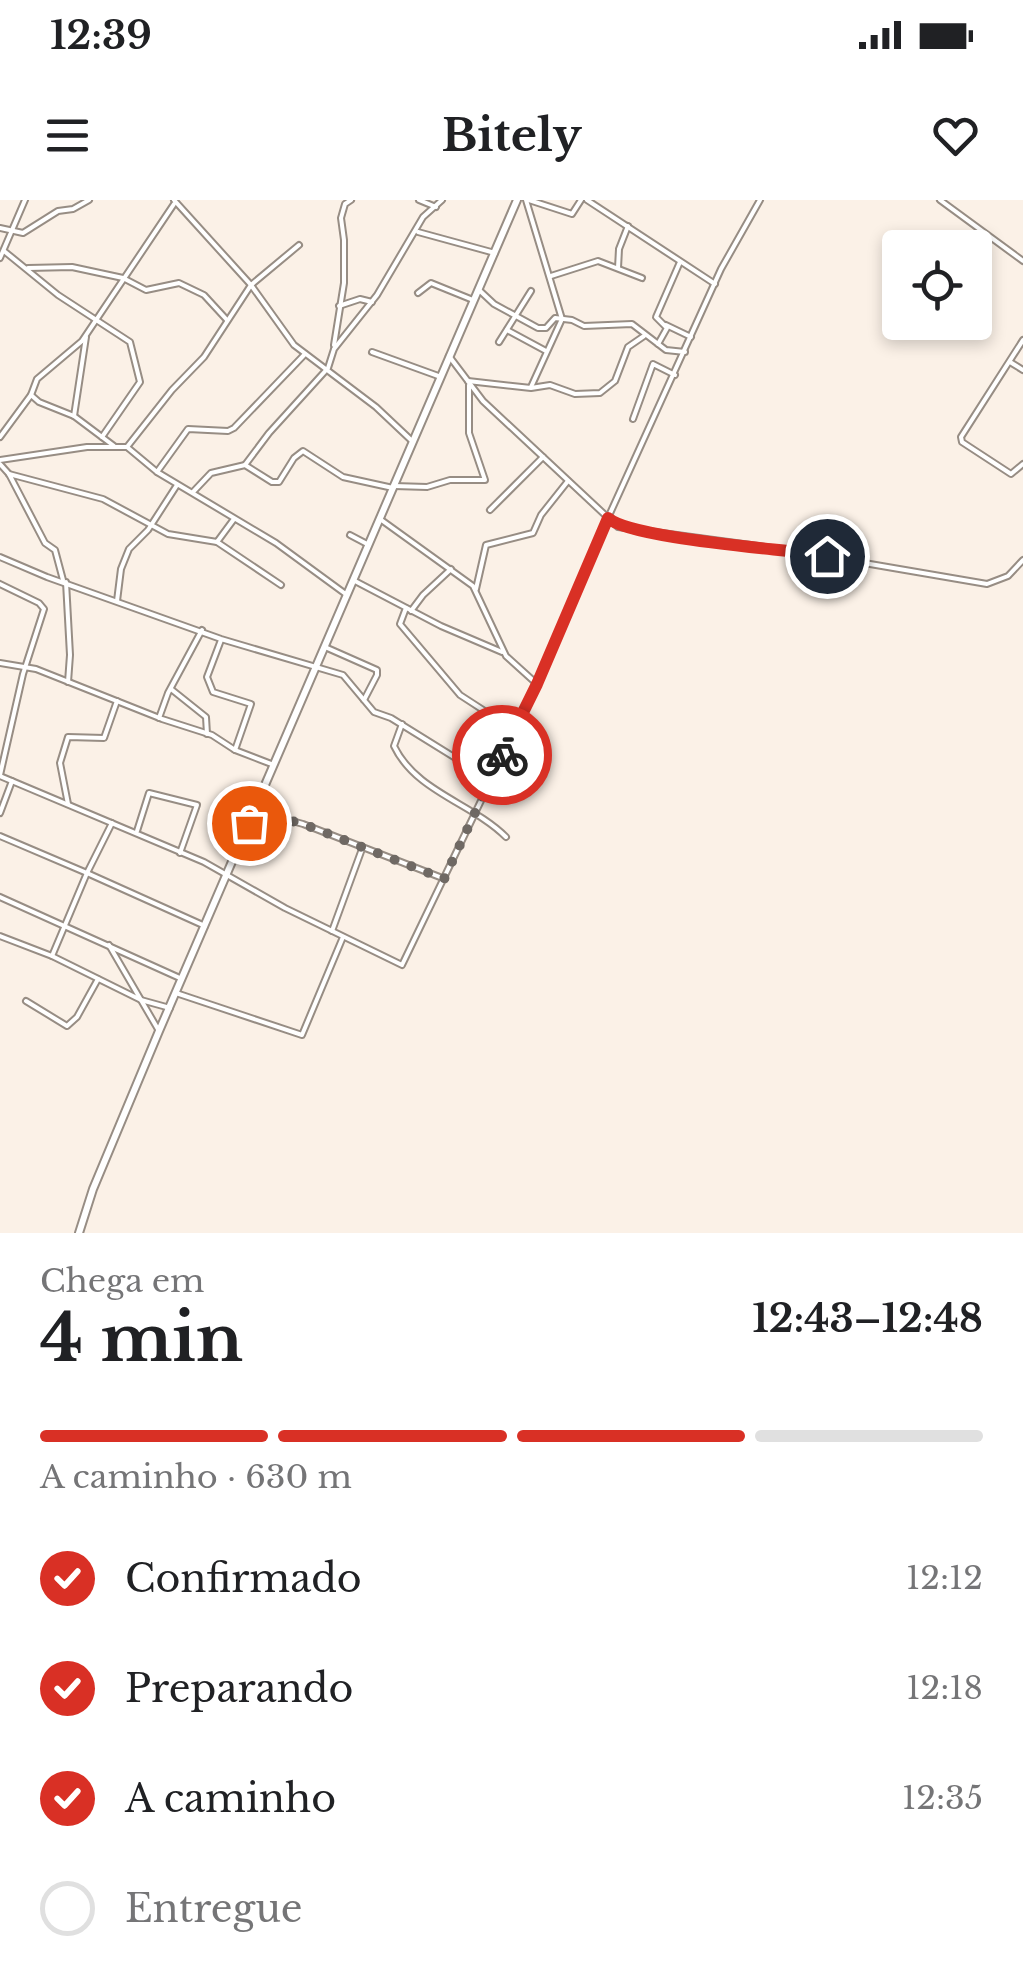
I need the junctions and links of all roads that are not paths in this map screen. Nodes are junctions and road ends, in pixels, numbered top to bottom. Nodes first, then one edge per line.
1 (24, 200) edge
2 (90, 200) edge
3 (351, 200) edge
4 (419, 200) edge
5 (442, 200) edge
6 (517, 200) edge
7 (528, 200) edge
8 (584, 200) edge
9 (760, 200) edge
10 (940, 200) edge
11 (175, 201) edge
12 (344, 202) edge
13 (436, 207) junction
14 (628, 226) junction
15 (0, 228) edge
16 (416, 231) junction
17 (10, 232) junction
18 (299, 245) dead end
19 (4, 252) junction
20 (495, 253) junction
21 (0, 258) edge
22 (1023, 261) edge
23 (680, 262) junction
24 (28, 268) junction
25 (618, 268) junction
26 (551, 276) junction
27 (123, 278) junction
28 (642, 278) dead end
29 (714, 284) junction
30 (251, 285) junction
31 (478, 289) junction
32 (531, 291) dead end
33 (418, 293) dead end
34 (473, 300) junction
35 (372, 302) junction
36 (339, 306) junction
37 (516, 316) junction
38 (562, 319) junction
39 (96, 320) junction
40 (227, 320) junction
41 (666, 325) junction
42 (507, 330) junction
43 (646, 335) junction
44 (86, 336) junction
45 (691, 337) junction
46 (1023, 340) edge
47 (499, 342) dead end
48 (658, 344) junction
49 (334, 349) junction
50 (546, 351) junction
51 (372, 352) dead end
52 (685, 352) junction
53 (305, 354) junction
54 (449, 356) junction
55 (1008, 362) junction
56 (328, 368) junction
57 (1023, 370) edge
58 (675, 374) junction
59 (440, 377) junction
60 (469, 383) junction
61 (531, 388) junction
62 (31, 395) junction
63 (74, 416) junction
64 (634, 419) dead end
65 (102, 437) junction
66 (0, 438) edge
67 (413, 442) junction
68 (114, 446) junction
69 (128, 447) junction
70 (543, 456) junction
71 (0, 462) edge
72 (1023, 464) edge
73 (245, 465) junction
74 (158, 472) junction
75 (9, 474) junction
76 (568, 481) junction
77 (177, 485) junction
78 (394, 487) junction
79 (192, 494) junction
80 (490, 510) dead end
81 (380, 518) junction
82 (608, 518) junction
83 (234, 519) junction
84 (152, 526) junction
85 (350, 535) dead end
86 (216, 542) junction
87 (369, 545) junction
88 (0, 557) edge
89 (1023, 560) edge
90 (452, 569) junction
91 (1023, 571) edge
92 (1008, 576) junction
93 (353, 580) junction
94 (65, 581) junction
95 (0, 584) edge
96 (281, 585) dead end
97 (476, 589) junction
98 (348, 594) junction
99 (117, 601) junction
100 (409, 610) junction
101 (202, 630) junction
102 (221, 639) junction
103 (325, 646) junction
104 (504, 652) junction
105 (0, 663) edge
106 (25, 666) junction
107 (315, 670) junction
108 (68, 683) junction
109 (537, 684) junction
110 (171, 688) junction
111 (117, 700) junction
112 (364, 701) junction
113 (159, 718) junction
114 (402, 724) junction
115 (514, 730) junction
116 (207, 734) junction
117 (235, 750) junction
118 (274, 765) junction
119 (0, 776) edge
120 (491, 780) junction
121 (12, 781) junction
122 (68, 804) junction
123 (254, 811) junction
124 (0, 813) edge
125 (476, 816) junction
126 (112, 823) junction
127 (136, 833) junction
128 (0, 836) edge
129 (506, 837) dead end
130 (362, 848) junction
131 (180, 853) junction
132 (87, 873) junction
133 (226, 875) junction
134 (444, 879) junction
135 (0, 896) edge
136 (67, 926) junction
137 (205, 926) junction
138 (332, 931) junction
139 (0, 936) edge
140 (343, 937) junction
141 (109, 946) junction
142 (52, 956) junction
143 (182, 978) junction
144 (98, 979) junction
145 (176, 993) junction
146 (141, 1000) junction
147 (26, 1002) dead end
148 (170, 1008) junction
149 (159, 1032) junction
150 (79, 1233) edge

1 - 17 street
2 - 17 street
3 - 12 street
4 - 13 street
5 - 13 street
6 - 20 main road
7 - 8 street
7 - 26 street
8 - 14 street
9 - 29 street
10 - 22 street
11 - 27 street
11 - 30 street
12 - 36 street
13 - 16 street
14 - 23 street
14 - 25 street
15 - 17 street
16 - 20 street
16 - 35 street
17 - 19 street
18 - 30 street
19 - 21 street
19 - 24 street
20 - 31 main road
23 - 29 street
23 - 41 street
24 - 27 street
24 - 39 street
25 - 26 street
25 - 28 street
26 - 38 street
27 - 39 street
27 - 40 street
29 - 45 street
30 - 40 street
30 - 53 street
31 - 34 main road
31 - 37 street
32 - 37 street
33 - 34 street
34 - 54 main road
35 - 36 street
35 - 49 street
36 - 49 street
37 - 38 street
37 - 42 street
38 - 43 street
38 - 50 street
39 - 44 street
39 - 65 street
40 - 69 street
41 - 45 street
41 - 48 street
42 - 47 street
42 - 50 street
43 - 48 street
43 - 61 street
44 - 62 street
44 - 63 street
45 - 52 street
46 - 55 street
48 - 52 street
49 - 56 street
50 - 61 street
51 - 59 street
52 - 58 street
53 - 56 street
53 - 74 street
54 - 59 main road
54 - 60 street
55 - 57 street
55 - 72 street
56 - 67 street
56 - 73 street
58 - 64 street
58 - 82 street
59 - 67 main road
60 - 61 street
60 - 70 street
60 - 78 street
62 - 63 street
62 - 66 street
63 - 65 street
65 - 68 street
67 - 78 main road
68 - 69 street
68 - 71 street
69 - 74 street
70 - 76 street
70 - 80 street
71 - 75 street
73 - 78 street
73 - 79 street
74 - 77 street
75 - 84 street
75 - 94 street
76 - 82 street
76 - 97 street
77 - 79 street
77 - 84 street
78 - 81 main road
79 - 83 street
81 - 87 main road
81 - 90 street
82 - 92 street
82 - 109 street
83 - 86 street
83 - 98 street
84 - 86 street
84 - 99 street
85 - 87 street
86 - 96 street
87 - 93 main road
88 - 94 street
89 - 92 street
90 - 97 street
90 - 100 street
91 - 92 street
93 - 98 main road
93 - 100 street
94 - 99 street
94 - 108 street
95 - 106 street
97 - 104 street
98 - 103 main road
99 - 101 street
100 - 104 street
100 - 115 street
101 - 102 street
101 - 110 street
102 - 107 street
102 - 117 street
103 - 107 main road
103 - 112 street
104 - 109 street
105 - 106 street
106 - 108 street
106 - 119 street
107 - 112 street
107 - 118 main road
108 - 111 street
109 - 115 street
110 - 113 street
110 - 116 street
111 - 113 street
111 - 122 street
112 - 114 street
113 - 116 street
114 - 120 street
114 - 125 street
115 - 120 street
116 - 117 street
117 - 118 street
118 - 123 main road
119 - 121 street
120 - 125 street
121 - 122 street
121 - 124 street
122 - 126 street
123 - 130 street
123 - 133 main road
125 - 129 street
125 - 134 street
126 - 127 street
126 - 132 street
127 - 131 street
127 - 131 street
128 - 132 street
130 - 134 street
130 - 138 street
131 - 133 street
132 - 136 street
132 - 137 street
133 - 137 main road
133 - 138 street
134 - 140 street
135 - 136 street
136 - 141 street
136 - 142 street
137 - 143 main road
138 - 140 street
139 - 142 street
140 - 145 street
141 - 143 street
141 - 146 street
142 - 144 street
143 - 145 main road
144 - 146 street
144 - 147 street
145 - 148 main road
146 - 148 street
146 - 149 street
148 - 149 main road
149 - 150 main road

